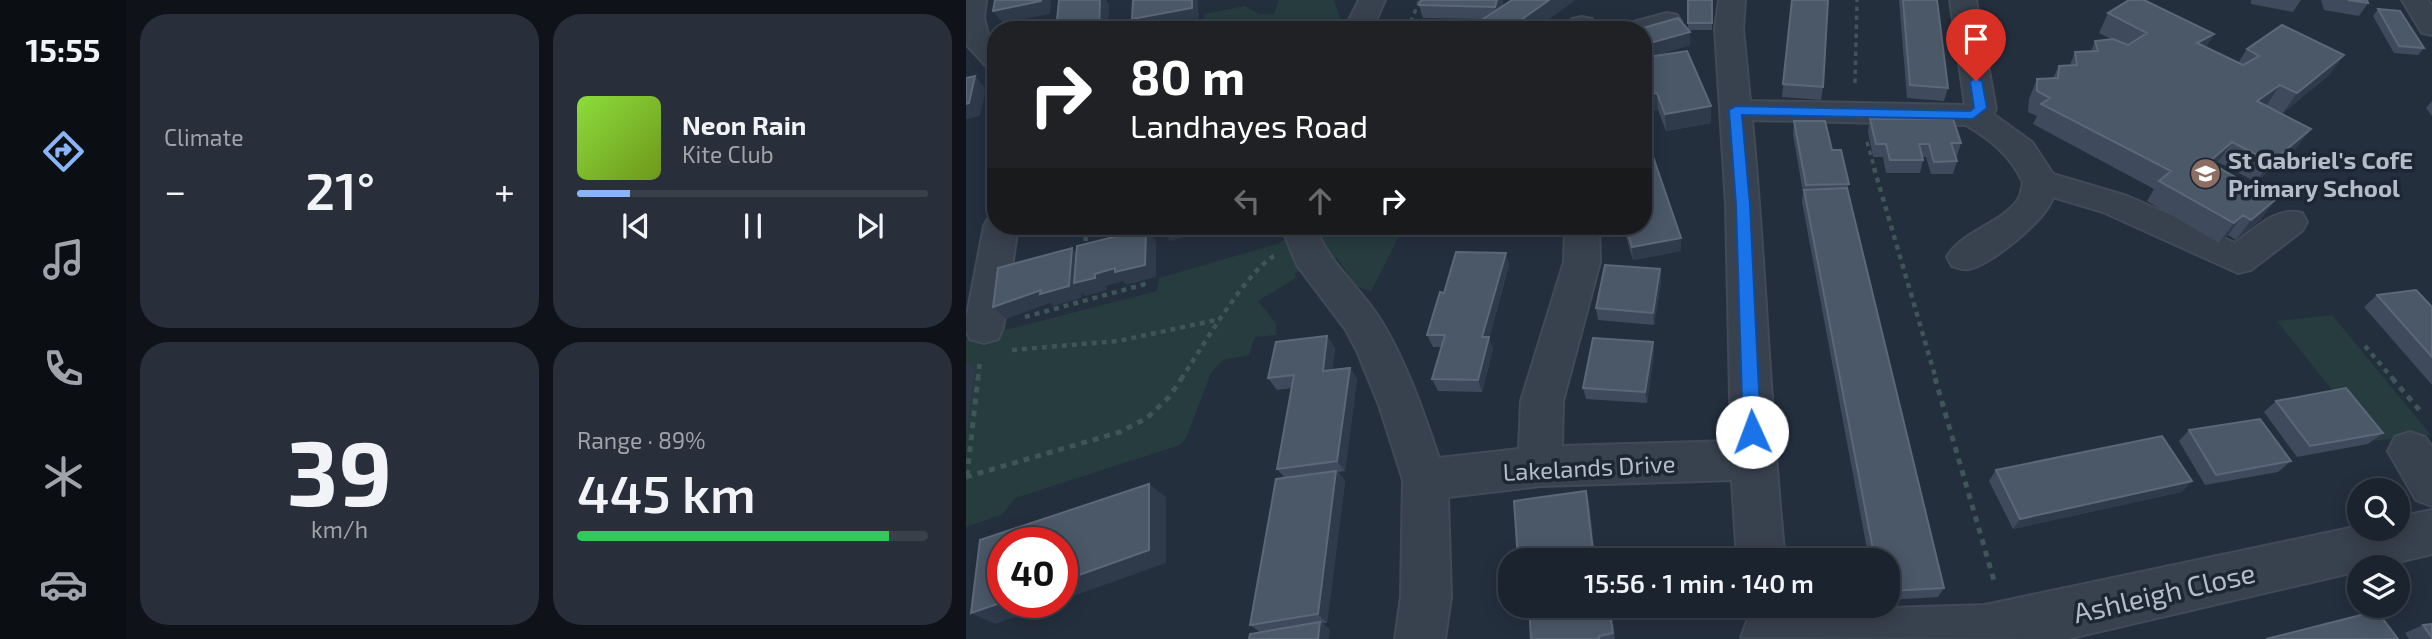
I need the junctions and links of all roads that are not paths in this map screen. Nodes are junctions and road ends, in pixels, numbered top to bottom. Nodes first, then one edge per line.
1 (973, 0) edge
2 (1372, 0) edge
3 (1732, 0) edge
4 (1962, 0) edge
5 (2415, 0) edge
6 (1362, 21) edge
7 (1667, 21) edge
8 (1652, 25) edge
9 (2432, 27) edge
10 (981, 55) edge
11 (1736, 110) junction
12 (1973, 115) junction
13 (2040, 182) junction
14 (2290, 222) dead end
15 (1000, 235) edge
16 (1300, 235) edge
17 (1582, 235) edge
18 (1965, 257) dead end
19 (983, 339) road end
20 (1753, 460) junction
21 (1541, 466) junction
22 (1425, 480) junction
23 (2432, 532) edge
24 (1760, 548) edge
25 (1766, 627) edge
26 (1420, 639) edge

1 - 10 street
2 - 6 street
3 - 11 street
4 - 12 street
5 - 9 street
7 - 8 street
11 - 12 street
11 - 20 street
12 - 13 street
13 - 14 street
13 - 18 street
15 - 19 street
16 - 22 street
17 - 21 street
20 - 21 street, Lakelands Drive
20 - 24 street
21 - 22 street, Lakelands Drive
22 - 26 street
23 - 25 street, Ashleigh Close

